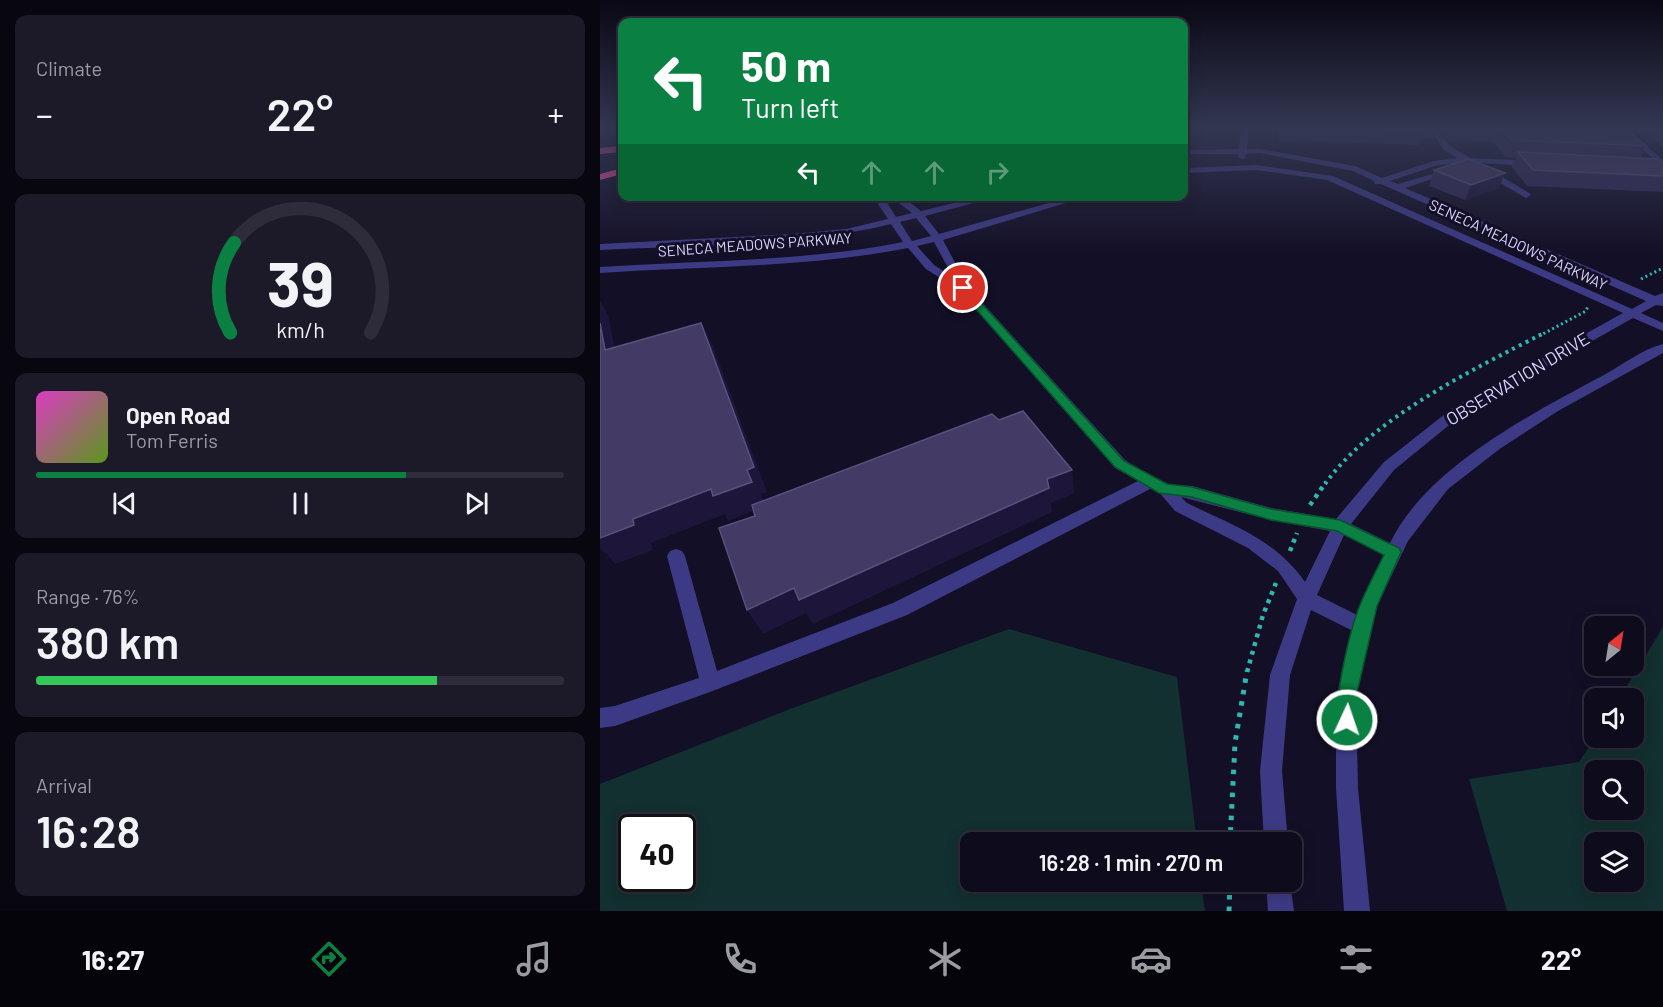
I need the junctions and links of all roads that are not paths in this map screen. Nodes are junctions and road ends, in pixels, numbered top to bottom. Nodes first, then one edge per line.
1 (1289, 171) edge
2 (1358, 171) edge
3 (1413, 171) edge
4 (1448, 171) edge
5 (1485, 171) edge
6 (618, 172) edge
7 (600, 177) edge
8 (1383, 180) junction
9 (1398, 187) junction
10 (1357, 189) junction
11 (1373, 195) junction
12 (1526, 195) dead end
13 (885, 201) edge
14 (907, 201) edge
15 (977, 201) edge
16 (1067, 201) edge
17 (920, 216) junction
18 (895, 222) junction
19 (935, 238) junction
20 (909, 243) junction
21 (600, 247) edge
22 (600, 270) edge
23 (963, 288) junction
24 (1660, 300) edge
25 (1632, 313) junction
26 (1663, 327) edge
27 (1663, 348) edge
28 (1157, 486) junction
29 (1340, 526) junction
30 (1394, 552) junction
31 (676, 556) dead end
32 (1306, 598) junction
33 (1363, 627) junction
34 (710, 683) junction
35 (600, 718) edge
36 (1275, 832) edge
37 (1279, 892) edge
38 (1281, 911) edge
39 (1357, 911) edge

1 - 10 street, SENECA MEADOWS PARKWAY
2 - 8 street, SENECA MEADOWS PARKWAY
3 - 8 street
4 - 9 street
5 - 12 street
6 - 7 highway
8 - 9 street, SENECA MEADOWS PARKWAY
8 - 10 street
9 - 11 street
9 - 24 street, SENECA MEADOWS PARKWAY
10 - 11 street, SENECA MEADOWS PARKWAY
11 - 25 street, SENECA MEADOWS PARKWAY
13 - 18 street
14 - 17 street
15 - 17 street, SENECA MEADOWS PARKWAY
16 - 19 street, SENECA MEADOWS PARKWAY
17 - 18 street, SENECA MEADOWS PARKWAY
17 - 19 street
18 - 20 street
18 - 21 street, SENECA MEADOWS PARKWAY
19 - 20 street, SENECA MEADOWS PARKWAY
19 - 23 street
20 - 22 street, SENECA MEADOWS PARKWAY
20 - 23 street
23 - 28 street
24 - 25 street, OBSERVATION DRIVE
25 - 26 street, SENECA MEADOWS PARKWAY
25 - 29 street, OBSERVATION DRIVE
27 - 30 street
28 - 29 street
28 - 32 street
28 - 34 street
29 - 30 street
29 - 32 street, OBSERVATION DRIVE
30 - 33 street
31 - 34 street
32 - 33 street
32 - 36 street, OBSERVATION DRIVE
33 - 39 street
34 - 35 street
37 - 38 street

